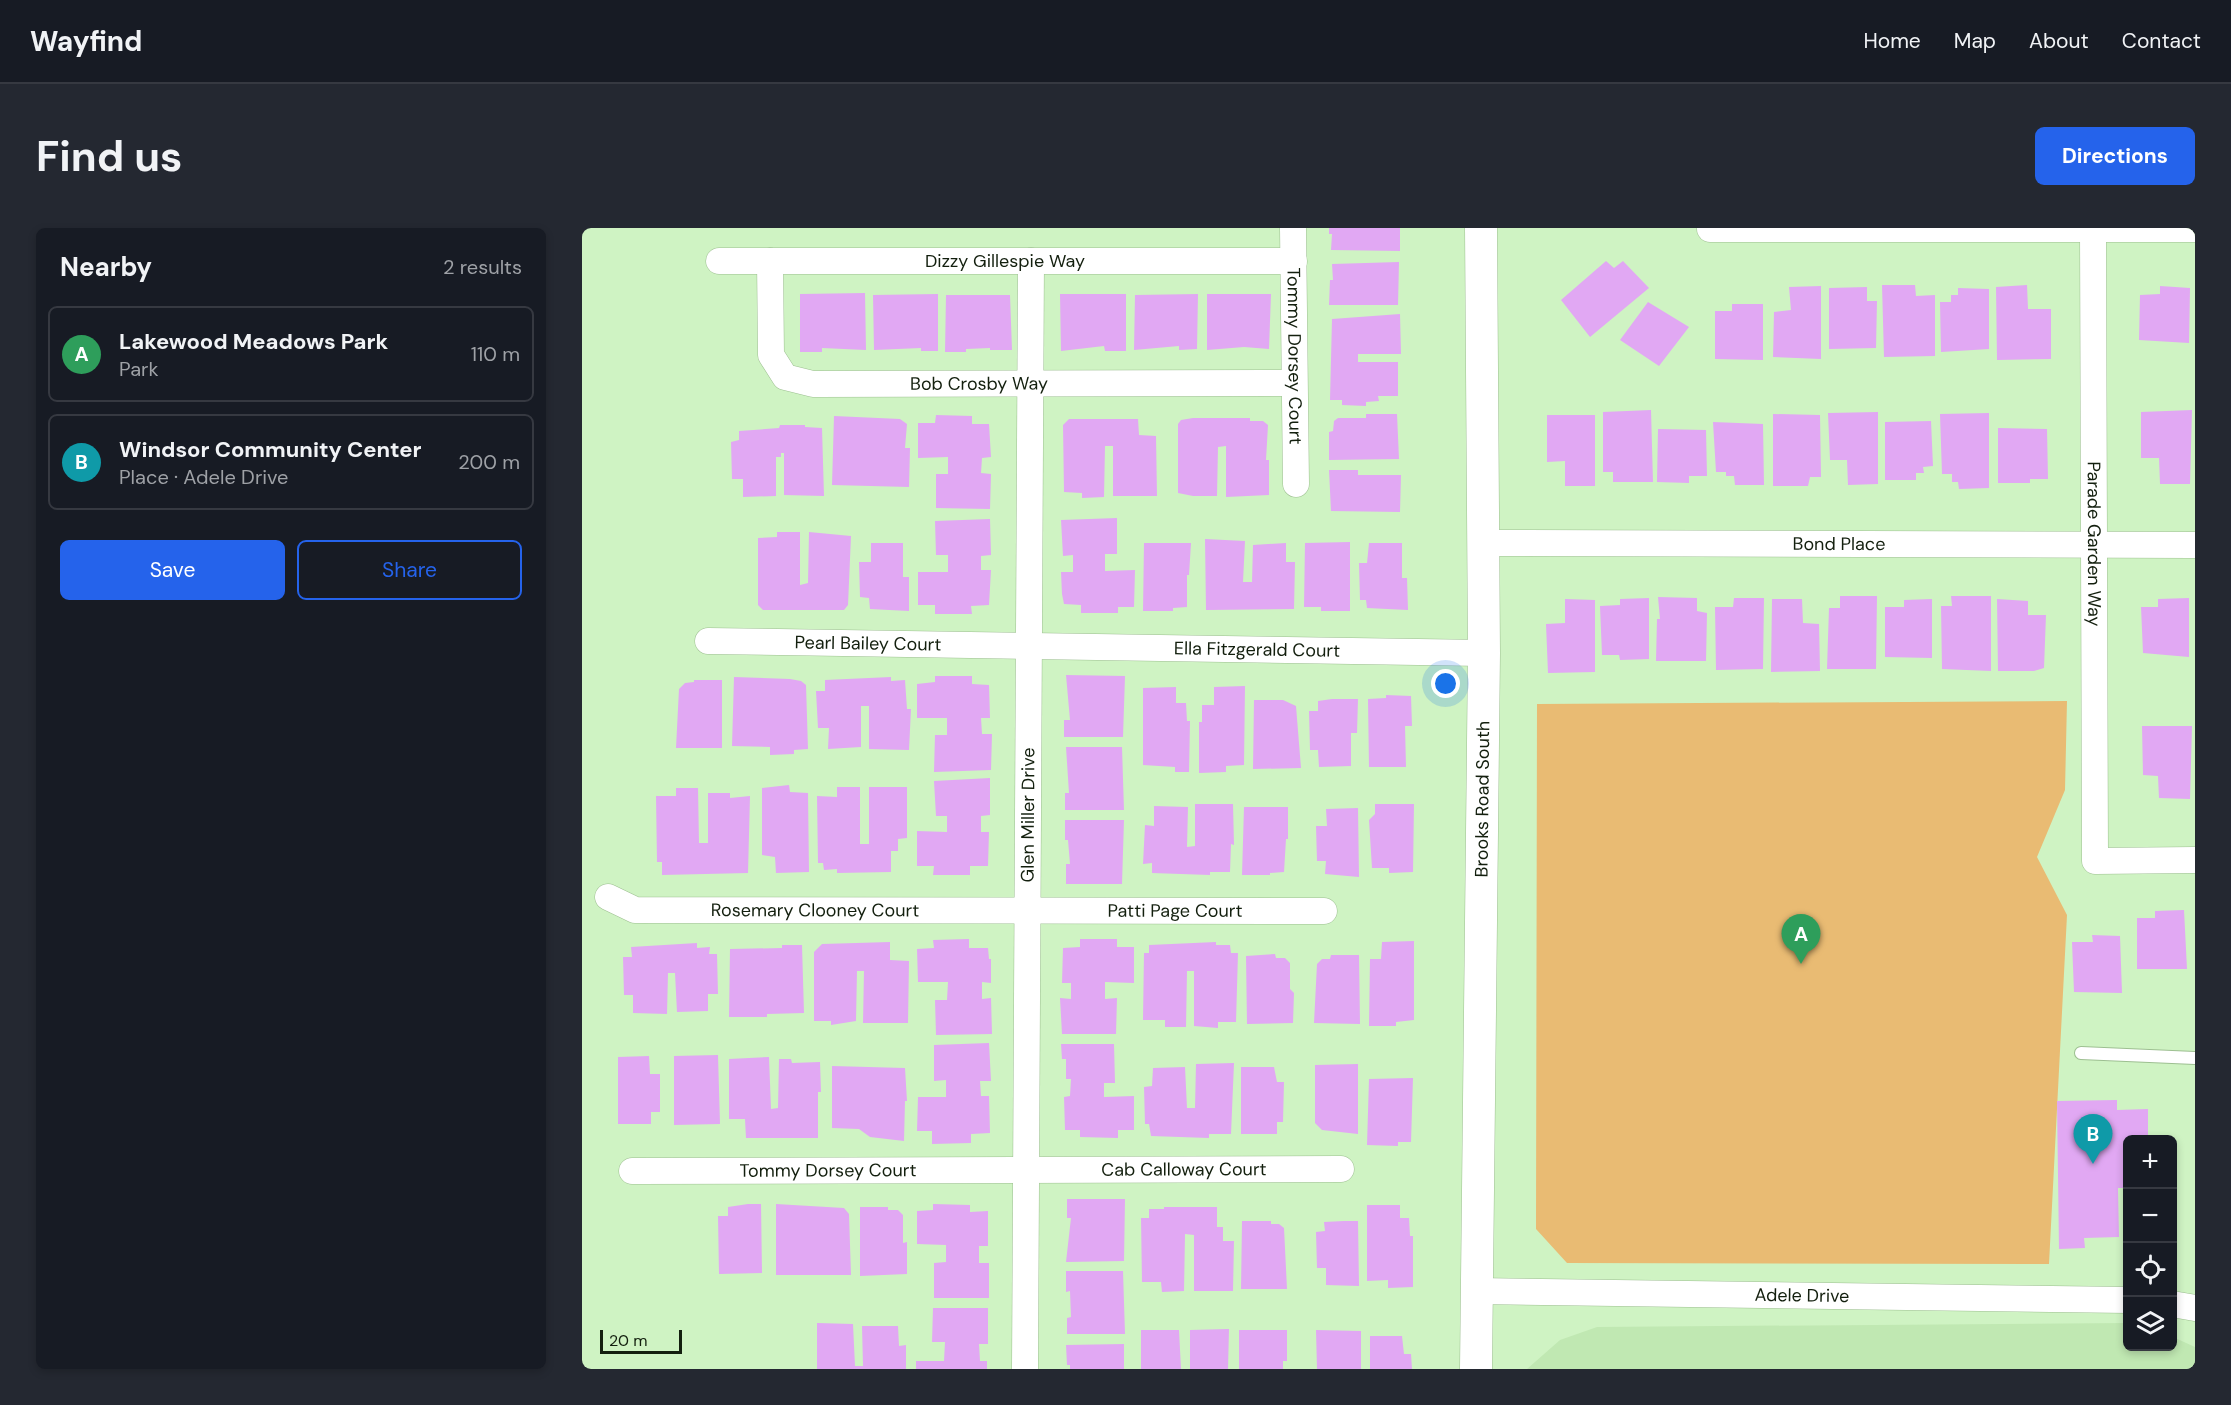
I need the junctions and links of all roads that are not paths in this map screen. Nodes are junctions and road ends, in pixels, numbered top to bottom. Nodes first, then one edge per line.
1 (1293, 228) edge
2 (1481, 228) edge
3 (2093, 229) edge
4 (2195, 229) edge
5 (1710, 230) dead end
6 (719, 261) dead end
7 (770, 261) junction
8 (1032, 261) junction
9 (1293, 261) junction
10 (1294, 383) junction
11 (1031, 384) junction
12 (1296, 484) dead end
13 (1482, 543) junction
14 (2094, 544) junction
15 (2195, 544) edge
16 (708, 641) dead end
17 (1029, 646) junction
18 (1484, 653) junction
19 (2195, 860) edge
20 (608, 897) dead end
21 (1027, 911) junction
22 (1324, 911) dead end
23 (2081, 1053) dead end
24 (2195, 1058) edge
25 (1341, 1169) dead end
26 (1026, 1170) junction
27 (632, 1171) dead end
28 (1476, 1291) junction
29 (2123, 1300) edge
30 (2177, 1305) edge
31 (2195, 1308) edge
32 (1025, 1369) edge
33 (1476, 1369) edge

1 - 9 street, Tommy Dorsey Court
2 - 13 street, Brooks Road South
3 - 4 street
3 - 5 street
3 - 14 street, Parade Garden Way
6 - 7 street, Dizzy Gillespie Way
7 - 8 street, Dizzy Gillespie Way
7 - 11 street, Bob Crosby Way
8 - 9 street, Dizzy Gillespie Way
8 - 11 street, Glen Miller Drive
9 - 10 street, Tommy Dorsey Court
10 - 11 street, Bob Crosby Way
10 - 12 street, Tommy Dorsey Court
11 - 17 street, Glen Miller Drive
13 - 14 street, Bond Place
13 - 18 street, Brooks Road South
14 - 15 street, Bond Place
14 - 19 street, Parade Garden Way
16 - 17 street, Pearl Bailey Court
17 - 18 street, Ella Fitzgerald Court
17 - 21 street, Glen Miller Drive
18 - 28 street, Brooks Road South
20 - 21 street, Rosemary Clooney Court
21 - 22 street, Patti Page Court
21 - 26 street, Glen Miller Drive
23 - 24 lane
25 - 26 street, Cab Calloway Court
26 - 27 street, Tommy Dorsey Court
26 - 32 street, Glen Miller Drive
28 - 29 street, Adele Drive
28 - 33 street, Brooks Road South
30 - 31 street

